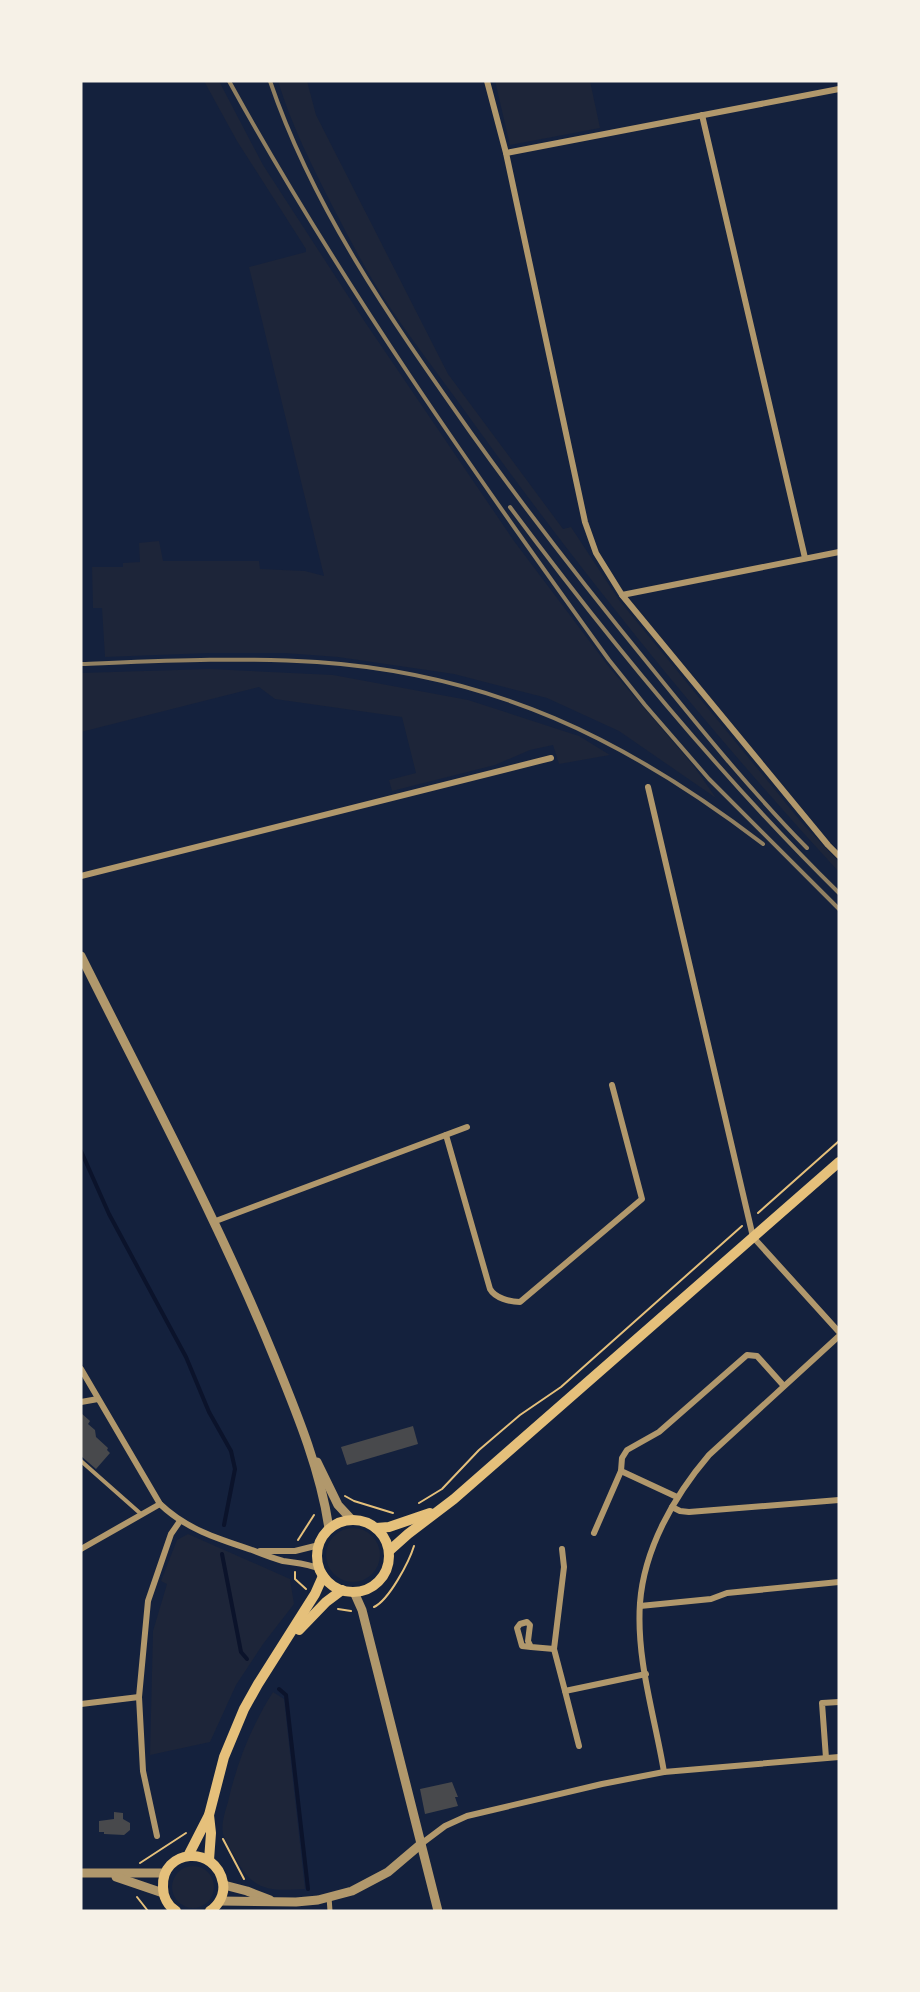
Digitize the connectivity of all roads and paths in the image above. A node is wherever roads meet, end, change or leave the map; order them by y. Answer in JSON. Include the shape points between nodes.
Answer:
{"nodes":[{"id":1,"x":487,"y":81,"type":"edge"},
{"id":2,"x":839,"y":89,"type":"edge"},
{"id":3,"x":702,"y":116,"type":"junction"},
{"id":4,"x":506,"y":153,"type":"junction"},
{"id":5,"x":839,"y":552,"type":"edge"},
{"id":6,"x":805,"y":558,"type":"junction"},
{"id":7,"x":622,"y":595,"type":"junction"},
{"id":8,"x":551,"y":758,"type":"dead end"},
{"id":9,"x":648,"y":787,"type":"dead end"},
{"id":10,"x":839,"y":856,"type":"edge"},
{"id":11,"x":81,"y":876,"type":"edge"},
{"id":12,"x":81,"y":956,"type":"edge"},
{"id":13,"x":612,"y":1085,"type":"dead end"},
{"id":14,"x":467,"y":1127,"type":"dead end"},
{"id":15,"x":446,"y":1135,"type":"junction"},
{"id":16,"x":839,"y":1141,"type":"edge"},
{"id":17,"x":839,"y":1162,"type":"edge"},
{"id":18,"x":756,"y":1214,"type":"dead end"},
{"id":19,"x":213,"y":1222,"type":"junction"},
{"id":20,"x":742,"y":1226,"type":"dead end"},
{"id":21,"x":753,"y":1237,"type":"junction"},
{"id":22,"x":839,"y":1334,"type":"edge"},
{"id":23,"x":81,"y":1369,"type":"edge"},
{"id":24,"x":783,"y":1385,"type":"junction"},
{"id":25,"x":98,"y":1399,"type":"junction"},
{"id":26,"x":81,"y":1402,"type":"edge"},
{"id":27,"x":306,"y":1441,"type":"junction"},
{"id":28,"x":81,"y":1461,"type":"edge"},
{"id":29,"x":621,"y":1471,"type":"junction"},
{"id":30,"x":340,"y":1493,"type":"dead end"},
{"id":31,"x":677,"y":1497,"type":"junction"},
{"id":32,"x":839,"y":1500,"type":"edge"},
{"id":33,"x":160,"y":1503,"type":"junction"},
{"id":34,"x":417,"y":1505,"type":"dead end"},
{"id":35,"x":672,"y":1507,"type":"junction"},
{"id":36,"x":317,"y":1510,"type":"dead end"},
{"id":37,"x":439,"y":1510,"type":"junction"},
{"id":38,"x":142,"y":1514,"type":"junction"},
{"id":39,"x":400,"y":1515,"type":"dead end"},
{"id":40,"x":352,"y":1520,"type":"junction"},
{"id":41,"x":180,"y":1521,"type":"junction"},
{"id":42,"x":376,"y":1528,"type":"junction"},
{"id":43,"x":329,"y":1529,"type":"junction"},
{"id":44,"x":594,"y":1533,"type":"dead end"},
{"id":45,"x":410,"y":1538,"type":"dead end"},
{"id":46,"x":295,"y":1545,"type":"dead end"},
{"id":47,"x":319,"y":1545,"type":"junction"},
{"id":48,"x":562,"y":1548,"type":"dead end"},
{"id":49,"x":81,"y":1549,"type":"edge"},
{"id":50,"x":254,"y":1551,"type":"junction"},
{"id":51,"x":389,"y":1551,"type":"junction"},
{"id":52,"x":295,"y":1567,"type":"dead end"},
{"id":53,"x":321,"y":1572,"type":"junction"},
{"id":54,"x":839,"y":1582,"type":"edge"},
{"id":55,"x":348,"y":1591,"type":"junction"},
{"id":56,"x":311,"y":1592,"type":"dead end"},
{"id":57,"x":384,"y":1599,"type":"dead end"},
{"id":58,"x":640,"y":1606,"type":"junction"},
{"id":59,"x":282,"y":1647,"type":"junction"},
{"id":60,"x":531,"y":1647,"type":"dead end"},
{"id":61,"x":554,"y":1649,"type":"junction"},
{"id":62,"x":646,"y":1674,"type":"junction"},
{"id":63,"x":565,"y":1691,"type":"junction"},
{"id":64,"x":139,"y":1697,"type":"junction"},
{"id":65,"x":839,"y":1702,"type":"edge"},
{"id":66,"x":81,"y":1704,"type":"edge"},
{"id":67,"x":579,"y":1746,"type":"dead end"},
{"id":68,"x":839,"y":1757,"type":"edge"},
{"id":69,"x":826,"y":1758,"type":"junction"},
{"id":70,"x":664,"y":1772,"type":"junction"},
{"id":71,"x":209,"y":1815,"type":"junction"},
{"id":72,"x":192,"y":1830,"type":"dead end"},
{"id":73,"x":221,"y":1834,"type":"dead end"},
{"id":74,"x":157,"y":1836,"type":"dead end"},
{"id":75,"x":421,"y":1844,"type":"junction"},
{"id":76,"x":188,"y":1856,"type":"junction"},
{"id":77,"x":209,"y":1860,"type":"junction"},
{"id":78,"x":139,"y":1864,"type":"dead end"},
{"id":79,"x":165,"y":1873,"type":"junction"},
{"id":80,"x":81,"y":1874,"type":"edge"},
{"id":81,"x":108,"y":1875,"type":"junction"},
{"id":82,"x":246,"y":1882,"type":"dead end"},
{"id":83,"x":224,"y":1885,"type":"junction"},
{"id":84,"x":163,"y":1893,"type":"junction"},
{"id":85,"x":136,"y":1895,"type":"dead end"},
{"id":86,"x":329,"y":1897,"type":"junction"},
{"id":87,"x":220,"y":1901,"type":"junction"},
{"id":88,"x":272,"y":1901,"type":"junction"},
{"id":89,"x":148,"y":1911,"type":"edge"},
{"id":90,"x":176,"y":1911,"type":"edge"},
{"id":91,"x":210,"y":1911,"type":"edge"},
{"id":92,"x":330,"y":1911,"type":"edge"},
{"id":93,"x":438,"y":1911,"type":"edge"}],
"edges":[{"from":1,"to":4,"type":"street"},
{"from":2,"to":3,"type":"street"},
{"from":3,"to":4,"type":"street"},
{"from":3,"to":6,"type":"street"},
{"from":4,"to":7,"type":"street","via":[[585,522],[596,553]]},
{"from":5,"to":6,"type":"street"},
{"from":6,"to":7,"type":"street"},
{"from":7,"to":10,"type":"street"},
{"from":8,"to":11,"type":"street"},
{"from":9,"to":21,"type":"street"},
{"from":12,"to":19,"type":"street"},
{"from":13,"to":15,"type":"street","via":[[642,1199],[520,1302],[495,1296],[490,1289]]},
{"from":14,"to":15,"type":"street"},
{"from":15,"to":19,"type":"street"},
{"from":16,"to":18,"type":"path"},
{"from":17,"to":21,"type":"main road"},
{"from":19,"to":27,"type":"street","via":[[256,1314]]},
{"from":20,"to":34,"type":"path","via":[[561,1386],[479,1450],[442,1489]]},
{"from":21,"to":22,"type":"street"},
{"from":21,"to":37,"type":"main road"},
{"from":22,"to":24,"type":"street"},
{"from":23,"to":25,"type":"street"},
{"from":24,"to":29,"type":"street","via":[[757,1356],[747,1355],[659,1431],[627,1449]]},
{"from":24,"to":31,"type":"street","via":[[708,1455]]},
{"from":25,"to":26,"type":"street"},
{"from":25,"to":33,"type":"street"},
{"from":27,"to":40,"type":"street","via":[[338,1505]]},
{"from":27,"to":43,"type":"street"},
{"from":28,"to":38,"type":"lane"},
{"from":29,"to":31,"type":"street"},
{"from":29,"to":44,"type":"street"},
{"from":30,"to":39,"type":"path"},
{"from":31,"to":35,"type":"street"},
{"from":32,"to":35,"type":"street","via":[[689,1512]]},
{"from":33,"to":38,"type":"street"},
{"from":33,"to":41,"type":"street"},
{"from":35,"to":58,"type":"street","via":[[646,1566]]},
{"from":36,"to":46,"type":"path"},
{"from":37,"to":42,"type":"main road"},
{"from":37,"to":51,"type":"main road"},
{"from":38,"to":49,"type":"street"},
{"from":40,"to":42,"type":"main road"},
{"from":40,"to":43,"type":"main road"},
{"from":41,"to":50,"type":"street"},
{"from":41,"to":64,"type":"street","via":[[171,1534],[148,1601]]},
{"from":42,"to":51,"type":"main road"},
{"from":43,"to":47,"type":"main road"},
{"from":45,"to":57,"type":"path","via":[[414,1546]]},
{"from":47,"to":50,"type":"street","via":[[295,1551]]},
{"from":47,"to":53,"type":"main road"},
{"from":48,"to":61,"type":"street","via":[[564,1567]]},
{"from":50,"to":53,"type":"street","via":[[309,1564]]},
{"from":51,"to":55,"type":"main road","via":[[381,1579],[373,1586]]},
{"from":52,"to":56,"type":"path","via":[[295,1579]]},
{"from":53,"to":55,"type":"main road","via":[[331,1585]]},
{"from":53,"to":59,"type":"main road","via":[[315,1594]]},
{"from":54,"to":58,"type":"street"},
{"from":55,"to":59,"type":"main road","via":[[326,1602]]},
{"from":55,"to":75,"type":"street","via":[[362,1610]]},
{"from":58,"to":62,"type":"street"},
{"from":59,"to":71,"type":"main road","via":[[233,1733]]},
{"from":60,"to":61,"type":"street"},
{"from":61,"to":63,"type":"street"},
{"from":62,"to":63,"type":"street"},
{"from":62,"to":70,"type":"street"},
{"from":63,"to":67,"type":"street"},
{"from":64,"to":66,"type":"street"},
{"from":64,"to":74,"type":"street","via":[[143,1771]]},
{"from":65,"to":69,"type":"street","via":[[822,1703]]},
{"from":68,"to":69,"type":"street"},
{"from":69,"to":70,"type":"street"},
{"from":70,"to":75,"type":"street","via":[[470,1815]]},
{"from":71,"to":76,"type":"main road"},
{"from":71,"to":77,"type":"main road"},
{"from":72,"to":78,"type":"path"},
{"from":73,"to":82,"type":"path"},
{"from":75,"to":86,"type":"street","via":[[371,1882]]},
{"from":75,"to":93,"type":"street"},
{"from":76,"to":77,"type":"main road"},
{"from":76,"to":79,"type":"main road"},
{"from":77,"to":83,"type":"main road","via":[[219,1870]]},
{"from":79,"to":81,"type":"street"},
{"from":79,"to":84,"type":"main road"},
{"from":80,"to":81,"type":"street"},
{"from":81,"to":84,"type":"street"},
{"from":83,"to":87,"type":"main road"},
{"from":83,"to":88,"type":"street"},
{"from":84,"to":90,"type":"main road"},
{"from":85,"to":89,"type":"path"},
{"from":86,"to":88,"type":"street"},
{"from":86,"to":92,"type":"street"},
{"from":87,"to":88,"type":"street"},
{"from":87,"to":91,"type":"main road"}]}
